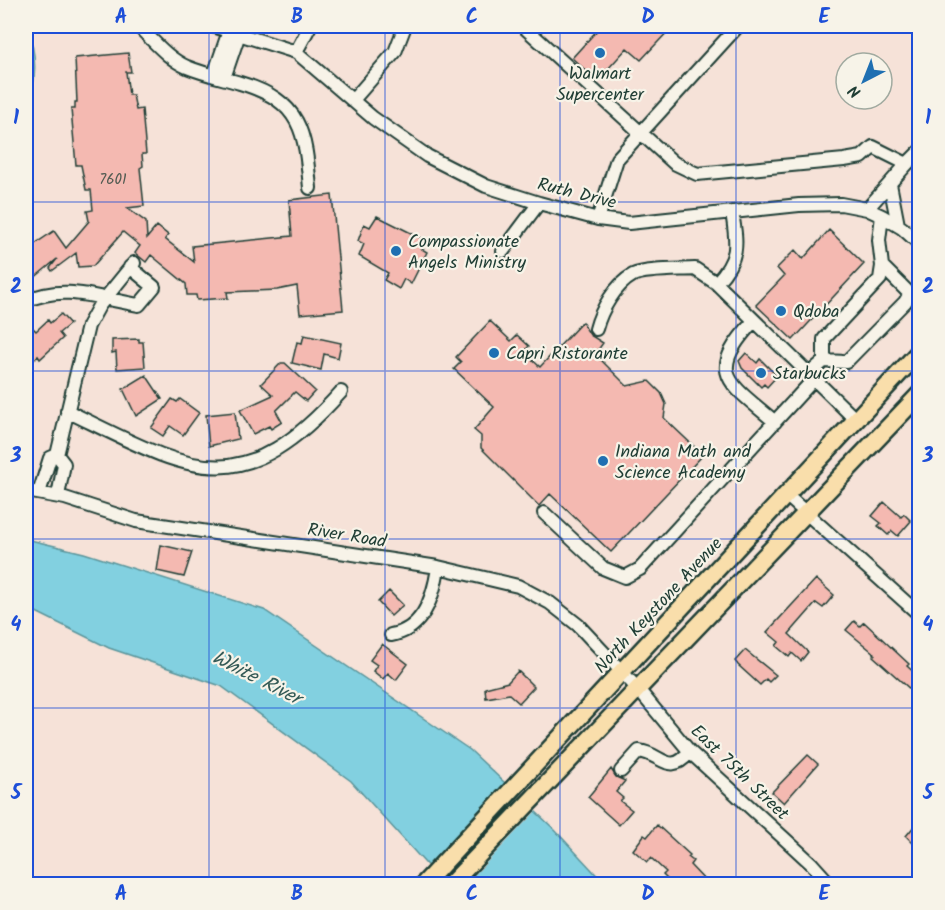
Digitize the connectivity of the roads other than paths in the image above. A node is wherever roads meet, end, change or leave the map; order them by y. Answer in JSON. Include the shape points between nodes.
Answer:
{"nodes":[{"id":1,"x":138,"y":26,"type":"edge"},
{"id":2,"x":213,"y":26,"type":"edge"},
{"id":3,"x":310,"y":26,"type":"edge"},
{"id":4,"x":405,"y":26,"type":"edge"},
{"id":5,"x":523,"y":26,"type":"edge"},
{"id":6,"x":738,"y":26,"type":"edge"},
{"id":7,"x":234,"y":32,"type":"junction"},
{"id":8,"x":296,"y":52,"type":"junction"},
{"id":9,"x":219,"y":77,"type":"junction"},
{"id":10,"x":353,"y":100,"type":"junction"},
{"id":11,"x":640,"y":131,"type":"junction"},
{"id":12,"x":920,"y":151,"type":"edge"},
{"id":13,"x":907,"y":164,"type":"junction"},
{"id":14,"x":890,"y":184,"type":"junction"},
{"id":15,"x":309,"y":188,"type":"dead end"},
{"id":16,"x":538,"y":203,"type":"junction"},
{"id":17,"x":867,"y":209,"type":"junction"},
{"id":18,"x":732,"y":212,"type":"junction"},
{"id":19,"x":882,"y":216,"type":"junction"},
{"id":20,"x":598,"y":219,"type":"junction"},
{"id":21,"x":898,"y":225,"type":"junction"},
{"id":22,"x":920,"y":244,"type":"edge"},
{"id":23,"x":502,"y":251,"type":"dead end"},
{"id":24,"x":882,"y":266,"type":"junction"},
{"id":25,"x":716,"y":283,"type":"junction"},
{"id":26,"x":104,"y":300,"type":"junction"},
{"id":27,"x":26,"y":301,"type":"edge"},
{"id":28,"x":754,"y":321,"type":"junction"},
{"id":29,"x":596,"y":329,"type":"dead end"},
{"id":30,"x":920,"y":351,"type":"edge"},
{"id":31,"x":824,"y":361,"type":"junction"},
{"id":32,"x":812,"y":377,"type":"junction"},
{"id":33,"x":341,"y":392,"type":"dead end"},
{"id":34,"x":919,"y":396,"type":"edge"},
{"id":35,"x":67,"y":411,"type":"junction"},
{"id":36,"x":855,"y":419,"type":"junction"},
{"id":37,"x":775,"y":423,"type":"junction"},
{"id":38,"x":57,"y":455,"type":"junction"},
{"id":39,"x":26,"y":491,"type":"edge"},
{"id":40,"x":39,"y":493,"type":"junction"},
{"id":41,"x":784,"y":494,"type":"junction"},
{"id":42,"x":58,"y":496,"type":"junction"},
{"id":43,"x":544,"y":513,"type":"dead end"},
{"id":44,"x":806,"y":514,"type":"junction"},
{"id":45,"x":438,"y":567,"type":"junction"},
{"id":46,"x":920,"y":615,"type":"edge"},
{"id":47,"x":391,"y":635,"type":"dead end"},
{"id":48,"x":630,"y":680,"type":"junction"},
{"id":49,"x":690,"y":752,"type":"junction"},
{"id":50,"x":621,"y":771,"type":"dead end"},
{"id":51,"x":424,"y":885,"type":"edge"},
{"id":52,"x":451,"y":885,"type":"edge"},
{"id":53,"x":830,"y":885,"type":"edge"}],
"edges":[{"from":1,"to":9,"type":"street","via":[[172,58]]},
{"from":2,"to":7,"type":"street"},
{"from":3,"to":8,"type":"street"},
{"from":4,"to":10,"type":"street","via":[[395,52]]},
{"from":5,"to":11,"type":"street"},
{"from":6,"to":11,"type":"street"},
{"from":7,"to":8,"type":"street"},
{"from":7,"to":9,"type":"street"},
{"from":8,"to":10,"type":"street","name":"Ruth Drive"},
{"from":9,"to":15,"type":"street","via":[[263,92],[296,118],[306,145]]},
{"from":10,"to":16,"type":"street","name":"Ruth Drive","via":[[432,160],[486,186]]},
{"from":11,"to":13,"type":"street","via":[[674,163],[697,174],[844,160],[862,157],[873,147]]},
{"from":11,"to":20,"type":"street","via":[[618,159]]},
{"from":12,"to":13,"type":"street"},
{"from":13,"to":14,"type":"street"},
{"from":14,"to":17,"type":"street"},
{"from":14,"to":21,"type":"street"},
{"from":16,"to":20,"type":"street","name":"Ruth Drive"},
{"from":16,"to":23,"type":"street"},
{"from":17,"to":18,"type":"street","name":"Ruth Drive","via":[[830,204]]},
{"from":17,"to":19,"type":"street","name":"Ruth Drive"},
{"from":18,"to":20,"type":"street","name":"Ruth Drive","via":[[633,222]]},
{"from":18,"to":25,"type":"street","via":[[738,248],[726,273]]},
{"from":19,"to":21,"type":"street","name":"Ruth Drive"},
{"from":19,"to":24,"type":"street"},
{"from":21,"to":22,"type":"street","name":"Ruth Drive"},
{"from":24,"to":31,"type":"street","via":[[880,279],[824,339]]},
{"from":24,"to":31,"type":"street","via":[[910,294],[846,362]]},
{"from":25,"to":28,"type":"street"},
{"from":25,"to":29,"type":"street","via":[[695,269],[635,274],[600,312]]},
{"from":26,"to":26,"type":"street","via":[[132,265],[154,287],[139,305]]},
{"from":26,"to":27,"type":"street","via":[[67,292]]},
{"from":26,"to":35,"type":"street","via":[[86,332]]},
{"from":28,"to":32,"type":"street"},
{"from":28,"to":37,"type":"street","via":[[731,346],[726,367],[732,385]]},
{"from":30,"to":36,"type":"main road","name":"North Keystone Avenue"},
{"from":31,"to":32,"type":"street"},
{"from":32,"to":36,"type":"street"},
{"from":32,"to":37,"type":"street"},
{"from":33,"to":35,"type":"street","via":[[312,424],[283,447],[260,458],[226,466],[171,460]]},
{"from":34,"to":44,"type":"main road","name":"North Keystone Avenue"},
{"from":35,"to":38,"type":"street"},
{"from":36,"to":41,"type":"main road","name":"North Keystone Avenue"},
{"from":37,"to":43,"type":"street","via":[[640,569],[625,577],[603,568]]},
{"from":38,"to":40,"type":"street","via":[[50,458]]},
{"from":38,"to":42,"type":"street","via":[[64,464]]},
{"from":39,"to":40,"type":"street","name":"River Road"},
{"from":40,"to":42,"type":"street","name":"River Road"},
{"from":41,"to":44,"type":"street"},
{"from":41,"to":48,"type":"main road","name":"North Keystone Avenue","via":[[779,505]]},
{"from":42,"to":45,"type":"street","name":"River Road","via":[[136,521]]},
{"from":44,"to":46,"type":"street"},
{"from":44,"to":48,"type":"main road","name":"North Keystone Avenue","via":[[659,670]]},
{"from":45,"to":47,"type":"street","via":[[430,599],[412,627]]},
{"from":45,"to":48,"type":"street","name":"River Road","via":[[503,580],[540,597],[578,625]]},
{"from":48,"to":49,"type":"street","name":"East 75th Street"},
{"from":48,"to":51,"type":"main road","name":"North Keystone Avenue","via":[[531,770]]},
{"from":48,"to":52,"type":"main road","name":"North Keystone Avenue","via":[[546,785]]},
{"from":49,"to":50,"type":"street","via":[[679,763],[672,764],[639,751]]},
{"from":49,"to":53,"type":"street","name":"East 75th Street"}]}
